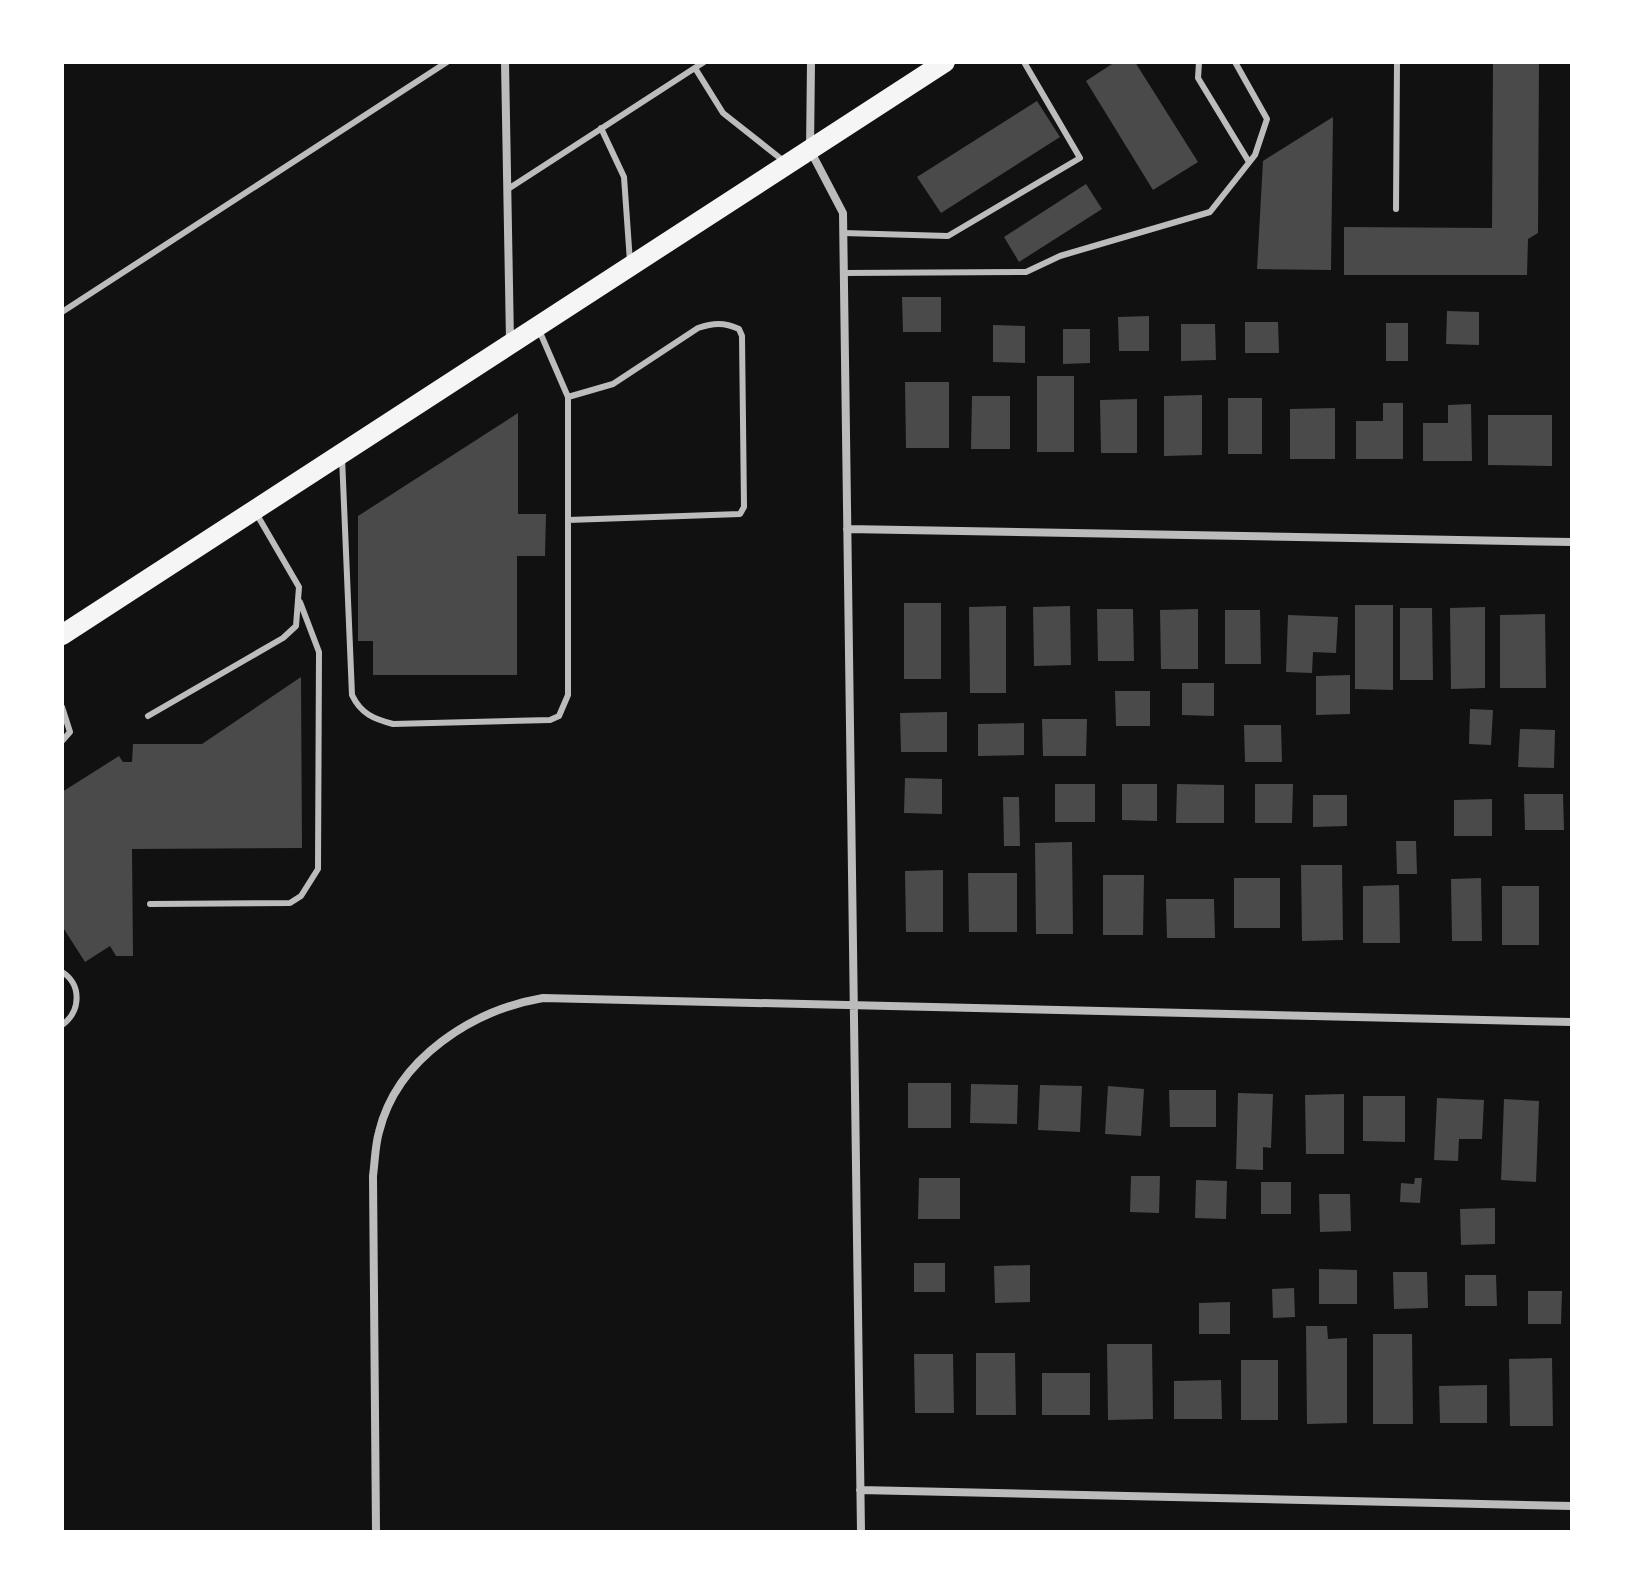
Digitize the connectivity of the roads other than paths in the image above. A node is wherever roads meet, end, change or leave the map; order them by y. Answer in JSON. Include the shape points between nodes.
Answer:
{"nodes":[{"id":1,"x":447,"y":62,"type":"edge"},
{"id":2,"x":505,"y":62,"type":"edge"},
{"id":3,"x":704,"y":62,"type":"edge"},
{"id":4,"x":811,"y":62,"type":"edge"},
{"id":5,"x":1024,"y":62,"type":"edge"},
{"id":6,"x":1199,"y":62,"type":"edge"},
{"id":7,"x":1235,"y":62,"type":"edge"},
{"id":8,"x":1397,"y":62,"type":"edge"},
{"id":9,"x":934,"y":65,"type":"edge"},
{"id":10,"x":695,"y":68,"type":"junction"},
{"id":11,"x":601,"y":128,"type":"junction"},
{"id":12,"x":810,"y":150,"type":"junction"},
{"id":13,"x":1249,"y":162,"type":"junction"},
{"id":14,"x":788,"y":164,"type":"junction"},
{"id":15,"x":508,"y":189,"type":"junction"},
{"id":16,"x":1396,"y":209,"type":"dead end"},
{"id":17,"x":843,"y":233,"type":"junction"},
{"id":18,"x":631,"y":266,"type":"junction"},
{"id":19,"x":844,"y":273,"type":"junction"},
{"id":20,"x":62,"y":312,"type":"edge"},
{"id":21,"x":537,"y":327,"type":"junction"},
{"id":22,"x":510,"y":344,"type":"junction"},
{"id":23,"x":568,"y":397,"type":"junction"},
{"id":24,"x":342,"y":453,"type":"junction"},
{"id":25,"x":255,"y":510,"type":"junction"},
{"id":26,"x":568,"y":520,"type":"junction"},
{"id":27,"x":847,"y":529,"type":"junction"},
{"id":28,"x":1572,"y":542,"type":"edge"},
{"id":29,"x":300,"y":602,"type":"junction"},
{"id":30,"x":62,"y":635,"type":"edge"},
{"id":31,"x":62,"y":707,"type":"edge"},
{"id":32,"x":148,"y":716,"type":"dead end"},
{"id":33,"x":62,"y":741,"type":"edge"},
{"id":34,"x":150,"y":904,"type":"dead end"},
{"id":35,"x":62,"y":972,"type":"edge"},
{"id":36,"x":853,"y":1007,"type":"junction"},
{"id":37,"x":1572,"y":1022,"type":"edge"},
{"id":38,"x":62,"y":1025,"type":"edge"},
{"id":39,"x":860,"y":1490,"type":"junction"},
{"id":40,"x":1572,"y":1506,"type":"edge"},
{"id":41,"x":376,"y":1532,"type":"edge"},
{"id":42,"x":861,"y":1532,"type":"edge"}],
"edges":[{"from":1,"to":20,"type":"lane"},
{"from":2,"to":15,"type":"street"},
{"from":3,"to":10,"type":"lane"},
{"from":4,"to":12,"type":"street"},
{"from":5,"to":17,"type":"lane","via":[[1080,158],[948,236]]},
{"from":6,"to":13,"type":"lane","via":[[1198,78]]},
{"from":7,"to":13,"type":"lane","via":[[1267,119]]},
{"from":8,"to":16,"type":"lane"},
{"from":9,"to":12,"type":"main road"},
{"from":10,"to":11,"type":"lane"},
{"from":10,"to":14,"type":"lane","via":[[723,113]]},
{"from":11,"to":15,"type":"lane"},
{"from":11,"to":18,"type":"lane","via":[[624,177]]},
{"from":12,"to":14,"type":"main road"},
{"from":12,"to":17,"type":"street","via":[[843,213]]},
{"from":13,"to":19,"type":"lane","via":[[1210,212],[1060,256],[1026,272]]},
{"from":14,"to":18,"type":"main road"},
{"from":15,"to":22,"type":"street"},
{"from":17,"to":19,"type":"street"},
{"from":18,"to":21,"type":"main road"},
{"from":19,"to":27,"type":"street"},
{"from":21,"to":22,"type":"main road"},
{"from":21,"to":23,"type":"lane"},
{"from":22,"to":24,"type":"main road"},
{"from":23,"to":26,"type":"lane"},
{"from":23,"to":26,"type":"lane","via":[[613,384],[698,328],[729,324],[742,336],[740,514]]},
{"from":24,"to":25,"type":"main road"},
{"from":24,"to":26,"type":"lane","via":[[352,695],[358,709],[375,719],[393,724],[559,716],[568,695]]},
{"from":25,"to":29,"type":"lane","via":[[299,587]]},
{"from":25,"to":30,"type":"main road"},
{"from":27,"to":28,"type":"street"},
{"from":27,"to":36,"type":"street"},
{"from":29,"to":32,"type":"lane","via":[[296,626],[283,638]]},
{"from":29,"to":34,"type":"lane","via":[[319,652],[318,869],[301,896],[290,903]]},
{"from":31,"to":33,"type":"lane","via":[[70,732]]},
{"from":35,"to":38,"type":"lane","via":[[73,982],[77,1003],[74,1015]]},
{"from":36,"to":37,"type":"street"},
{"from":36,"to":39,"type":"street"},
{"from":36,"to":41,"type":"street","via":[[543,998],[484,1015],[428,1054],[389,1105],[373,1176]]},
{"from":39,"to":40,"type":"street"},
{"from":39,"to":42,"type":"street"}]}
